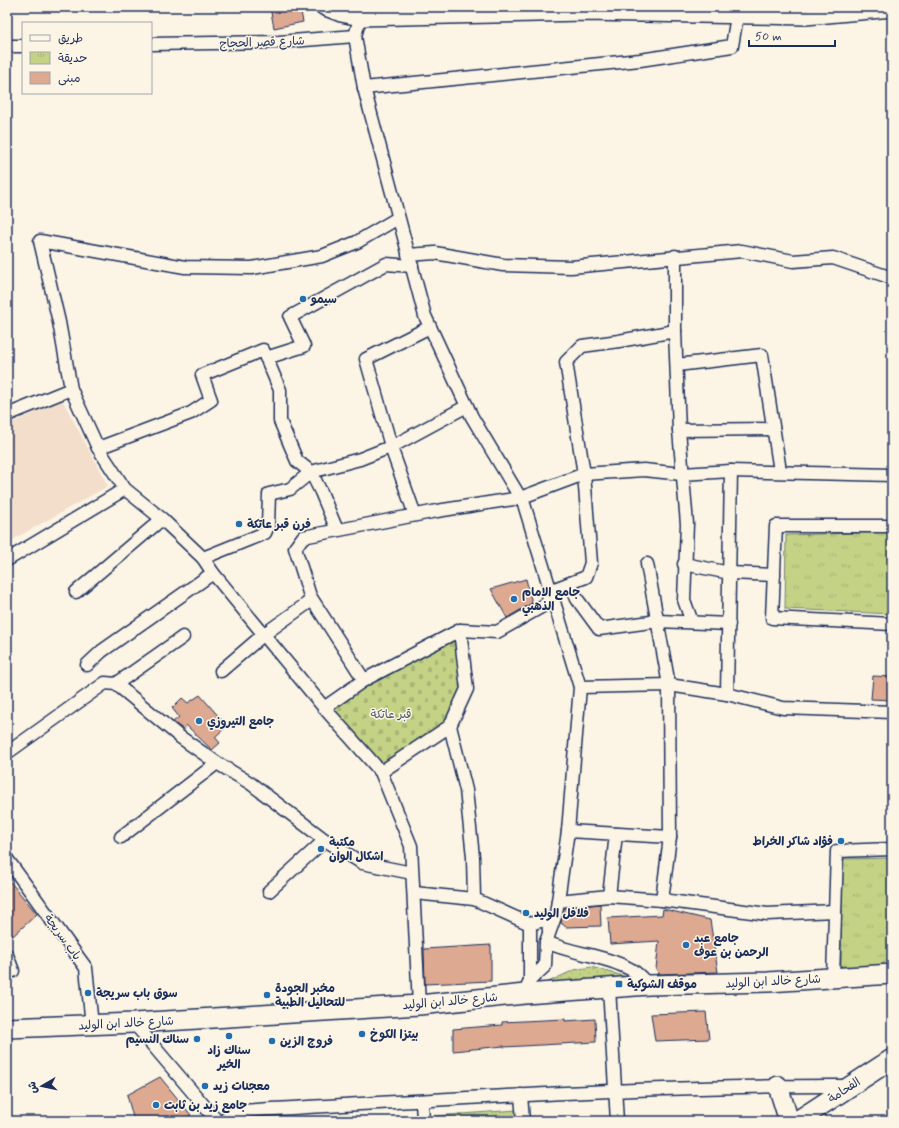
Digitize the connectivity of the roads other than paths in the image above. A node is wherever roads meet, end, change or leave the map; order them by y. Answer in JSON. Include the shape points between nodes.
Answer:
{"nodes":[{"id":1,"x":323,"y":7,"type":"edge"},
{"id":2,"x":892,"y":9,"type":"edge"},
{"id":3,"x":585,"y":10,"type":"edge"},
{"id":4,"x":794,"y":12,"type":"edge"},
{"id":5,"x":737,"y":16,"type":"junction"},
{"id":6,"x":360,"y":18,"type":"junction"},
{"id":7,"x":355,"y":36,"type":"junction"},
{"id":8,"x":152,"y":44,"type":"edge"},
{"id":9,"x":7,"y":46,"type":"edge"},
{"id":10,"x":22,"y":46,"type":"edge"},
{"id":11,"x":364,"y":88,"type":"junction"},
{"id":12,"x":398,"y":218,"type":"junction"},
{"id":13,"x":675,"y":256,"type":"junction"},
{"id":14,"x":410,"y":261,"type":"junction"},
{"id":15,"x":892,"y":278,"type":"edge"},
{"id":16,"x":430,"y":327,"type":"junction"},
{"id":17,"x":675,"y":331,"type":"junction"},
{"id":18,"x":266,"y":358,"type":"junction"},
{"id":19,"x":677,"y":364,"type":"junction"},
{"id":20,"x":71,"y":389,"type":"junction"},
{"id":21,"x":467,"y":406,"type":"junction"},
{"id":22,"x":7,"y":415,"type":"edge"},
{"id":23,"x":773,"y":429,"type":"junction"},
{"id":24,"x":679,"y":430,"type":"junction"},
{"id":25,"x":393,"y":446,"type":"junction"},
{"id":26,"x":98,"y":448,"type":"junction"},
{"id":27,"x":731,"y":471,"type":"junction"},
{"id":28,"x":780,"y":471,"type":"junction"},
{"id":29,"x":311,"y":472,"type":"junction"},
{"id":30,"x":584,"y":474,"type":"junction"},
{"id":31,"x":682,"y":474,"type":"junction"},
{"id":32,"x":892,"y":474,"type":"edge"},
{"id":33,"x":125,"y":489,"type":"junction"},
{"id":34,"x":520,"y":498,"type":"junction"},
{"id":35,"x":415,"y":515,"type":"junction"},
{"id":36,"x":162,"y":518,"type":"junction"},
{"id":37,"x":892,"y":526,"type":"edge"},
{"id":38,"x":337,"y":530,"type":"junction"},
{"id":39,"x":203,"y":558,"type":"junction"},
{"id":40,"x":7,"y":560,"type":"edge"},
{"id":41,"x":647,"y":564,"type":"dead end"},
{"id":42,"x":684,"y":564,"type":"junction"},
{"id":43,"x":730,"y":572,"type":"junction"},
{"id":44,"x":212,"y":573,"type":"junction"},
{"id":45,"x":774,"y":575,"type":"junction"},
{"id":46,"x":570,"y":583,"type":"junction"},
{"id":47,"x":549,"y":590,"type":"junction"},
{"id":48,"x":76,"y":592,"type":"dead end"},
{"id":49,"x":312,"y":600,"type":"junction"},
{"id":50,"x":658,"y":621,"type":"junction"},
{"id":51,"x":692,"y":622,"type":"junction"},
{"id":52,"x":729,"y":624,"type":"junction"},
{"id":53,"x":892,"y":624,"type":"edge"},
{"id":54,"x":460,"y":630,"type":"junction"},
{"id":55,"x":263,"y":635,"type":"junction"},
{"id":56,"x":183,"y":637,"type":"dead end"},
{"id":57,"x":87,"y":665,"type":"dead end"},
{"id":58,"x":221,"y":671,"type":"dead end"},
{"id":59,"x":364,"y":680,"type":"junction"},
{"id":60,"x":116,"y":684,"type":"junction"},
{"id":61,"x":669,"y":685,"type":"junction"},
{"id":62,"x":580,"y":687,"type":"junction"},
{"id":63,"x":727,"y":694,"type":"junction"},
{"id":64,"x":324,"y":708,"type":"junction"},
{"id":65,"x":892,"y":712,"type":"edge"},
{"id":66,"x":450,"y":726,"type":"junction"},
{"id":67,"x":7,"y":753,"type":"edge"},
{"id":68,"x":217,"y":763,"type":"junction"},
{"id":69,"x":381,"y":772,"type":"junction"},
{"id":70,"x":568,"y":831,"type":"junction"},
{"id":71,"x":616,"y":834,"type":"junction"},
{"id":72,"x":121,"y":837,"type":"dead end"},
{"id":73,"x":670,"y":838,"type":"junction"},
{"id":74,"x":325,"y":840,"type":"junction"},
{"id":75,"x":892,"y":849,"type":"edge"},
{"id":76,"x":7,"y":859,"type":"edge"},
{"id":77,"x":412,"y":873,"type":"junction"},
{"id":78,"x":269,"y":891,"type":"dead end"},
{"id":79,"x":414,"y":893,"type":"junction"},
{"id":80,"x":609,"y":896,"type":"junction"},
{"id":81,"x":474,"y":899,"type":"junction"},
{"id":82,"x":662,"y":900,"type":"junction"},
{"id":83,"x":558,"y":901,"type":"junction"},
{"id":84,"x":835,"y":911,"type":"junction"},
{"id":85,"x":530,"y":924,"type":"junction"},
{"id":86,"x":548,"y":936,"type":"junction"},
{"id":87,"x":7,"y":955,"type":"edge"},
{"id":88,"x":7,"y":972,"type":"edge"},
{"id":89,"x":892,"y":974,"type":"edge"},
{"id":90,"x":833,"y":978,"type":"junction"},
{"id":91,"x":649,"y":985,"type":"junction"},
{"id":92,"x":528,"y":987,"type":"junction"},
{"id":93,"x":609,"y":988,"type":"junction"},
{"id":94,"x":419,"y":1005,"type":"junction"},
{"id":95,"x":134,"y":1023,"type":"junction"},
{"id":96,"x":92,"y":1024,"type":"junction"},
{"id":97,"x":7,"y":1028,"type":"edge"},
{"id":98,"x":892,"y":1059,"type":"edge"},
{"id":99,"x":778,"y":1086,"type":"junction"},
{"id":100,"x":849,"y":1086,"type":"junction"},
{"id":101,"x":615,"y":1091,"type":"junction"},
{"id":102,"x":521,"y":1095,"type":"junction"},
{"id":103,"x":422,"y":1101,"type":"junction"},
{"id":104,"x":217,"y":1121,"type":"edge"},
{"id":105,"x":224,"y":1121,"type":"edge"},
{"id":106,"x":423,"y":1121,"type":"edge"},
{"id":107,"x":522,"y":1121,"type":"edge"},
{"id":108,"x":617,"y":1121,"type":"edge"},
{"id":109,"x":789,"y":1121,"type":"edge"},
{"id":110,"x":797,"y":1121,"type":"edge"}],
"edges":[{"from":1,"to":6,"type":"street"},
{"from":2,"to":4,"type":"street"},
{"from":3,"to":5,"type":"street"},
{"from":3,"to":6,"type":"street"},
{"from":4,"to":5,"type":"street"},
{"from":5,"to":11,"type":"street","via":[[732,46],[640,60]]},
{"from":6,"to":7,"type":"street"},
{"from":7,"to":8,"type":"street","name":"شارع قصر الحجاج","via":[[279,42]]},
{"from":7,"to":11,"type":"street"},
{"from":9,"to":10,"type":"street"},
{"from":11,"to":12,"type":"street"},
{"from":12,"to":14,"type":"street"},
{"from":12,"to":20,"type":"street","via":[[358,242],[322,256],[252,268],[185,267],[40,241]]},
{"from":13,"to":14,"type":"street","via":[[571,268],[503,265],[435,253]]},
{"from":13,"to":15,"type":"street","via":[[742,251],[793,261],[833,258]]},
{"from":13,"to":17,"type":"street"},
{"from":14,"to":16,"type":"street"},
{"from":14,"to":18,"type":"street","via":[[386,264],[290,317],[304,346]]},
{"from":16,"to":21,"type":"street"},
{"from":16,"to":25,"type":"street","via":[[366,359]]},
{"from":17,"to":19,"type":"street"},
{"from":17,"to":30,"type":"street","via":[[582,346],[566,362]]},
{"from":18,"to":26,"type":"street","via":[[263,350],[202,375],[211,400],[191,413]]},
{"from":18,"to":29,"type":"street","via":[[280,390],[280,421],[297,461]]},
{"from":19,"to":23,"type":"street","via":[[762,355]]},
{"from":19,"to":24,"type":"street"},
{"from":20,"to":22,"type":"street"},
{"from":20,"to":26,"type":"street"},
{"from":21,"to":25,"type":"street"},
{"from":21,"to":34,"type":"street"},
{"from":23,"to":24,"type":"street"},
{"from":23,"to":28,"type":"street"},
{"from":24,"to":31,"type":"street"},
{"from":25,"to":29,"type":"street","via":[[360,459]]},
{"from":25,"to":35,"type":"street"},
{"from":26,"to":33,"type":"street"},
{"from":27,"to":28,"type":"street"},
{"from":27,"to":31,"type":"street"},
{"from":27,"to":43,"type":"street"},
{"from":28,"to":32,"type":"street"},
{"from":29,"to":38,"type":"street"},
{"from":29,"to":39,"type":"street","via":[[290,489],[269,494],[268,526],[265,533]]},
{"from":30,"to":31,"type":"street","via":[[644,470]]},
{"from":30,"to":34,"type":"street"},
{"from":30,"to":46,"type":"street","via":[[591,563],[586,577]]},
{"from":31,"to":42,"type":"street","via":[[687,524]]},
{"from":33,"to":36,"type":"street"},
{"from":33,"to":40,"type":"street"},
{"from":34,"to":35,"type":"street"},
{"from":34,"to":47,"type":"street","via":[[524,504]]},
{"from":35,"to":38,"type":"street"},
{"from":36,"to":39,"type":"street"},
{"from":36,"to":48,"type":"street"},
{"from":37,"to":45,"type":"street","via":[[776,526]]},
{"from":38,"to":49,"type":"street","via":[[303,537],[295,548]]},
{"from":39,"to":44,"type":"street"},
{"from":41,"to":50,"type":"street"},
{"from":42,"to":43,"type":"street"},
{"from":42,"to":51,"type":"street","via":[[684,600]]},
{"from":43,"to":45,"type":"street"},
{"from":43,"to":52,"type":"street"},
{"from":44,"to":55,"type":"street"},
{"from":44,"to":57,"type":"street","via":[[102,651]]},
{"from":45,"to":53,"type":"street","via":[[772,618]]},
{"from":46,"to":47,"type":"street"},
{"from":46,"to":50,"type":"street","via":[[577,599],[599,628]]},
{"from":47,"to":54,"type":"street","via":[[548,603],[497,632]]},
{"from":47,"to":62,"type":"street"},
{"from":49,"to":55,"type":"street"},
{"from":49,"to":59,"type":"street"},
{"from":50,"to":51,"type":"street"},
{"from":50,"to":61,"type":"street"},
{"from":51,"to":52,"type":"street"},
{"from":52,"to":63,"type":"street"},
{"from":54,"to":59,"type":"street"},
{"from":54,"to":66,"type":"street","via":[[467,689]]},
{"from":55,"to":58,"type":"street"},
{"from":55,"to":64,"type":"street"},
{"from":56,"to":60,"type":"street"},
{"from":59,"to":64,"type":"street"},
{"from":60,"to":67,"type":"street","via":[[105,683]]},
{"from":60,"to":68,"type":"street","via":[[180,737]]},
{"from":61,"to":62,"type":"street"},
{"from":61,"to":63,"type":"street"},
{"from":61,"to":73,"type":"street"},
{"from":62,"to":70,"type":"street"},
{"from":63,"to":65,"type":"street","via":[[783,708]]},
{"from":64,"to":69,"type":"street"},
{"from":66,"to":69,"type":"street"},
{"from":66,"to":81,"type":"street","via":[[466,790],[473,857]]},
{"from":68,"to":72,"type":"street"},
{"from":68,"to":74,"type":"street","via":[[250,783]]},
{"from":69,"to":77,"type":"street","via":[[411,846]]},
{"from":70,"to":71,"type":"street"},
{"from":70,"to":83,"type":"street"},
{"from":71,"to":73,"type":"street"},
{"from":71,"to":80,"type":"street"},
{"from":73,"to":82,"type":"street"},
{"from":74,"to":77,"type":"street","via":[[362,862]]},
{"from":74,"to":78,"type":"street"},
{"from":75,"to":84,"type":"street","via":[[837,851]]},
{"from":76,"to":96,"type":"street","name":"باب سريجة","via":[[86,968]]},
{"from":77,"to":79,"type":"street"},
{"from":79,"to":81,"type":"street"},
{"from":79,"to":94,"type":"street"},
{"from":80,"to":82,"type":"street"},
{"from":80,"to":83,"type":"street"},
{"from":81,"to":85,"type":"street"},
{"from":82,"to":84,"type":"street","via":[[767,914]]},
{"from":83,"to":86,"type":"street"},
{"from":84,"to":90,"type":"street"},
{"from":85,"to":86,"type":"street","via":[[548,919]]},
{"from":85,"to":92,"type":"street"},
{"from":86,"to":91,"type":"street","via":[[567,950],[631,969]]},
{"from":86,"to":92,"type":"street","via":[[545,966]]},
{"from":87,"to":88,"type":"street","via":[[13,971]]},
{"from":89,"to":90,"type":"main road","name":"شارع خالد ابن الوليد"},
{"from":90,"to":91,"type":"main road","name":"شارع خالد ابن الوليد"},
{"from":91,"to":93,"type":"main road","name":"شارع خالد ابن الوليد"},
{"from":92,"to":93,"type":"main road","name":"شارع خالد ابن الوليد"},
{"from":92,"to":94,"type":"main road","name":"شارع خالد ابن الوليد"},
{"from":93,"to":101,"type":"street"},
{"from":94,"to":95,"type":"main road","name":"شارع خالد ابن الوليد"},
{"from":95,"to":96,"type":"main road","name":"شارع خالد ابن الوليد"},
{"from":95,"to":104,"type":"street"},
{"from":96,"to":97,"type":"main road","name":"شارع خالد ابن الوليد"},
{"from":98,"to":100,"type":"main road","name":"الفحامة"},
{"from":99,"to":100,"type":"street"},
{"from":99,"to":101,"type":"street"},
{"from":99,"to":109,"type":"main road"},
{"from":100,"to":110,"type":"main road","name":"الفحامة"},
{"from":101,"to":102,"type":"street"},
{"from":101,"to":108,"type":"street"},
{"from":102,"to":103,"type":"street"},
{"from":102,"to":107,"type":"street"},
{"from":103,"to":105,"type":"street","via":[[239,1111],[229,1115]]},
{"from":103,"to":106,"type":"street"}]}
